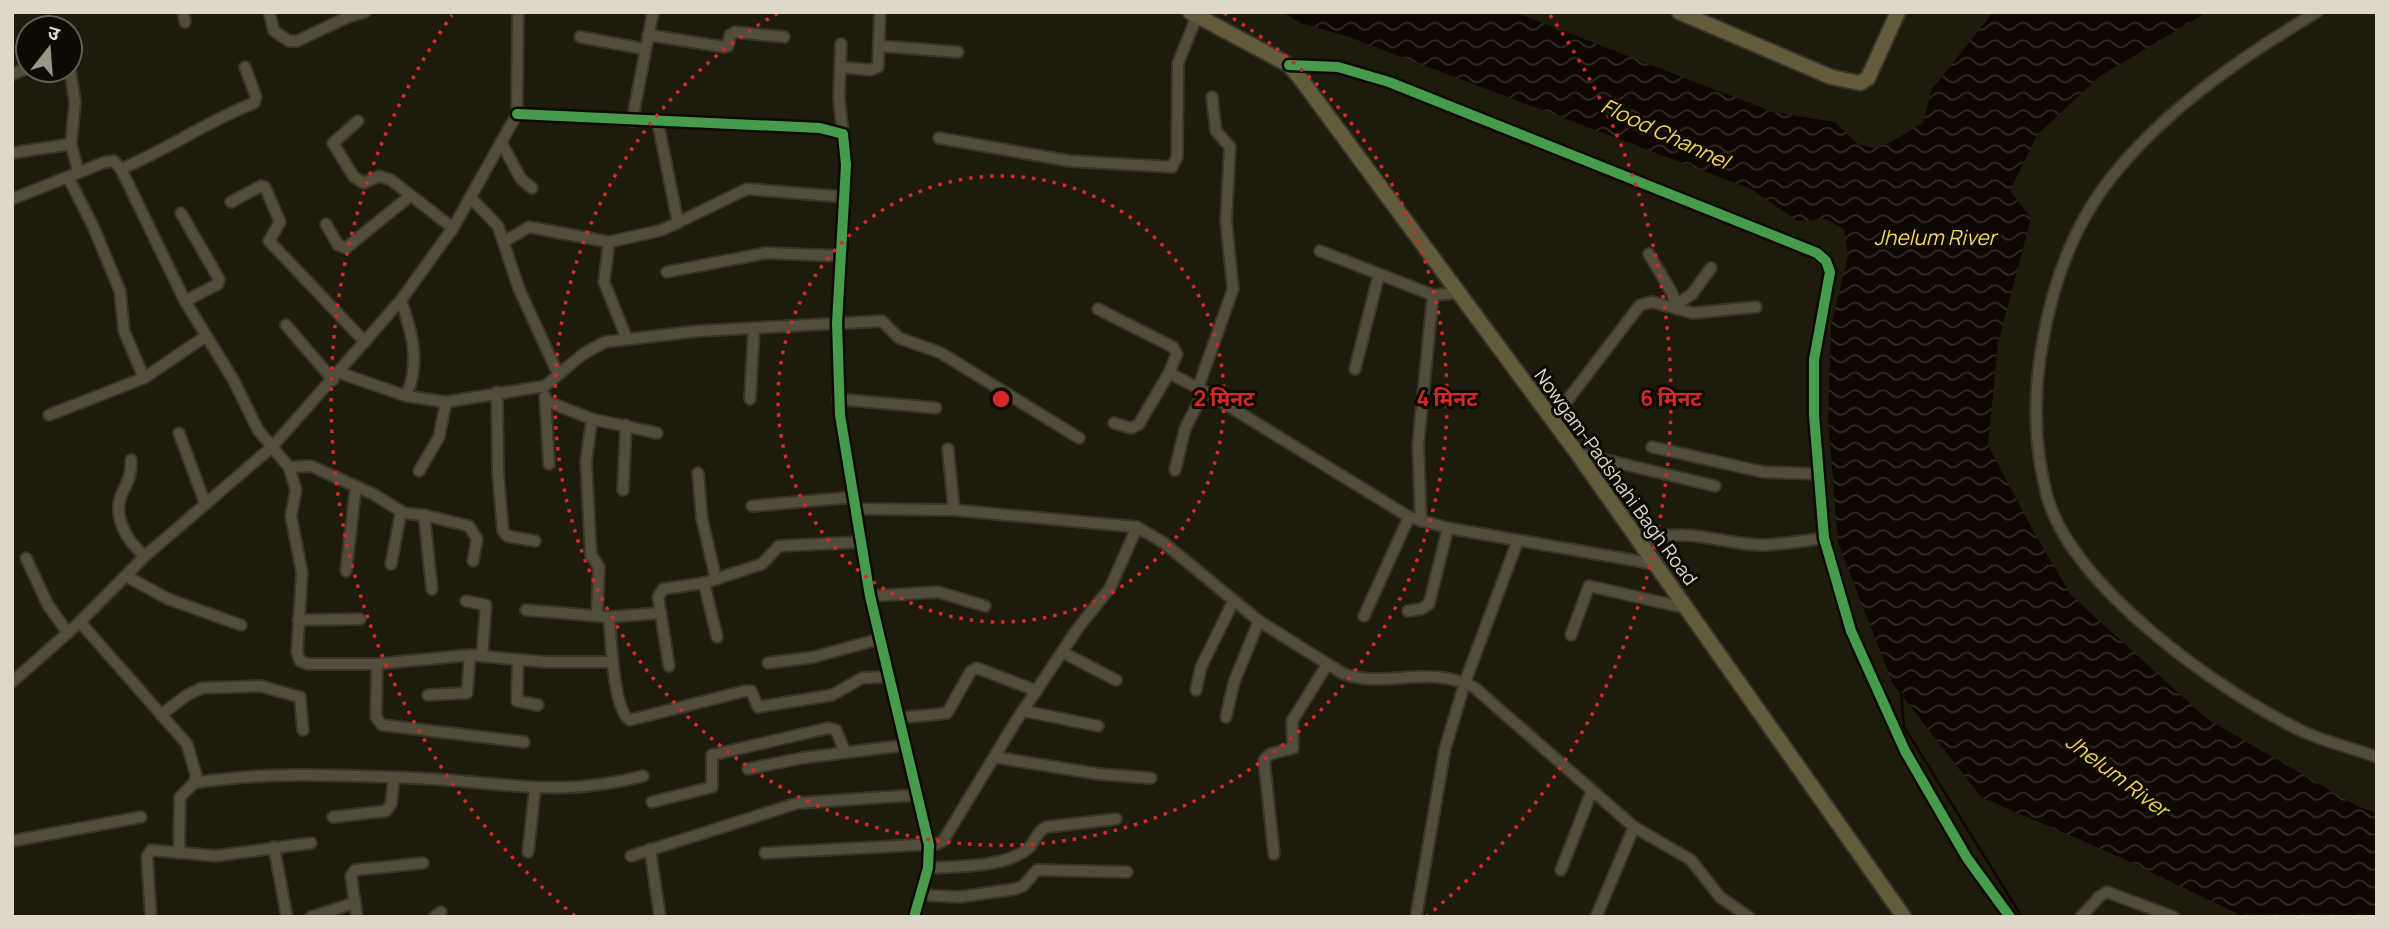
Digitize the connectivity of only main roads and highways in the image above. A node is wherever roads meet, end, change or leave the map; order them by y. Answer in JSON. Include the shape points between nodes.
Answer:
{"nodes":[{"id":1,"x":1679,"y":12,"type":"edge"},
{"id":2,"x":1898,"y":12,"type":"edge"},
{"id":3,"x":1193,"y":14,"type":"edge"},
{"id":4,"x":1904,"y":917,"type":"edge"}],
"edges":[{"from":1,"to":2,"type":"main road","via":[[1831,77],[1860,83],[1868,78]]},
{"from":3,"to":4,"type":"main road","name":"Nowgam-Padshahi Bagh Road","via":[[1289,65],[1553,419]]}]}
